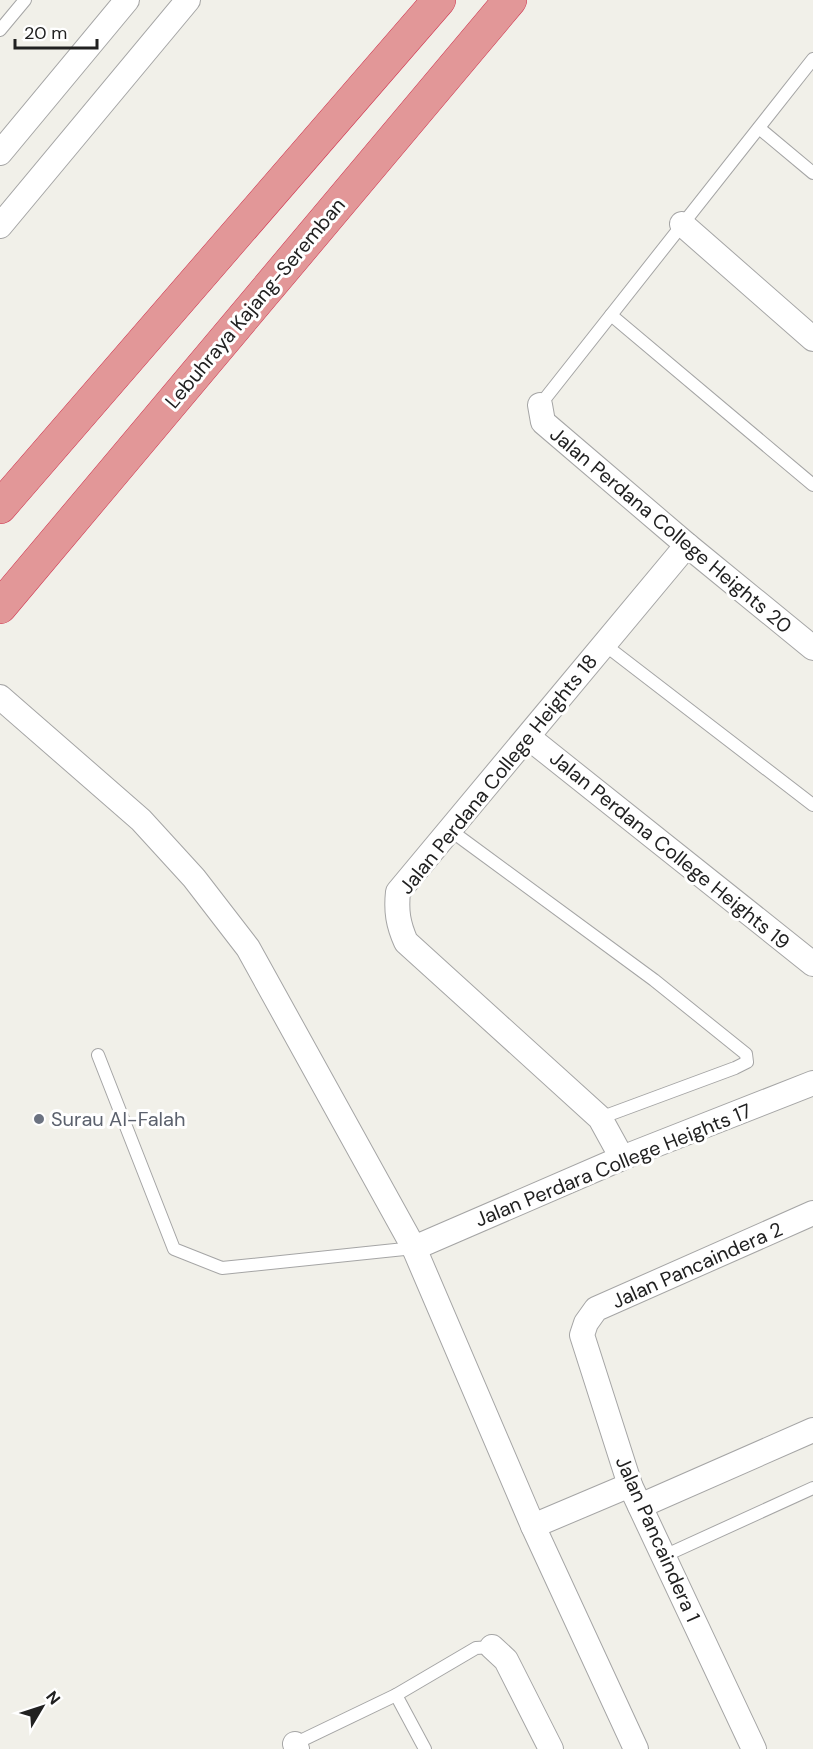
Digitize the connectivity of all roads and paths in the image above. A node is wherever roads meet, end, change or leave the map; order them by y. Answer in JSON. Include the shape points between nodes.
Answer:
{"nodes":[{"id":1,"x":25,"y":0,"type":"edge"},
{"id":2,"x":127,"y":0,"type":"edge"},
{"id":3,"x":188,"y":0,"type":"edge"},
{"id":4,"x":439,"y":0,"type":"edge"},
{"id":5,"x":510,"y":0,"type":"edge"},
{"id":6,"x":0,"y":30,"type":"edge"},
{"id":7,"x":813,"y":59,"type":"edge"},
{"id":8,"x":759,"y":128,"type":"junction"},
{"id":9,"x":0,"y":153,"type":"edge"},
{"id":10,"x":813,"y":173,"type":"edge"},
{"id":11,"x":1,"y":221,"type":"edge"},
{"id":12,"x":682,"y":224,"type":"junction"},
{"id":13,"x":611,"y":315,"type":"junction"},
{"id":14,"x":813,"y":339,"type":"edge"},
{"id":15,"x":540,"y":405,"type":"joint"},
{"id":16,"x":813,"y":485,"type":"edge"},
{"id":17,"x":0,"y":507,"type":"edge"},
{"id":18,"x":687,"y":545,"type":"junction"},
{"id":19,"x":2,"y":605,"type":"edge"},
{"id":20,"x":604,"y":645,"type":"junction"},
{"id":21,"x":813,"y":648,"type":"edge"},
{"id":22,"x":0,"y":697,"type":"edge"},
{"id":23,"x":528,"y":736,"type":"junction"},
{"id":24,"x":813,"y":805,"type":"edge"},
{"id":25,"x":450,"y":830,"type":"junction"},
{"id":26,"x":813,"y":964,"type":"edge"},
{"id":27,"x":98,"y":1055,"type":"dead end"},
{"id":28,"x":813,"y":1083,"type":"edge"},
{"id":29,"x":600,"y":1118,"type":"junction"},
{"id":30,"x":622,"y":1158,"type":"junction"},
{"id":31,"x":813,"y":1214,"type":"edge"},
{"id":32,"x":414,"y":1248,"type":"junction"},
{"id":33,"x":586,"y":1323,"type":"joint"},
{"id":34,"x":813,"y":1430,"type":"edge"},
{"id":35,"x":813,"y":1488,"type":"edge"},
{"id":36,"x":635,"y":1496,"type":"junction"},
{"id":37,"x":533,"y":1526,"type":"junction"},
{"id":38,"x":664,"y":1556,"type":"junction"},
{"id":39,"x":492,"y":1647,"type":"joint"},
{"id":40,"x":396,"y":1695,"type":"junction"},
{"id":41,"x":292,"y":1747,"type":"edge"},
{"id":42,"x":425,"y":1749,"type":"edge"},
{"id":43,"x":551,"y":1749,"type":"edge"},
{"id":44,"x":636,"y":1749,"type":"edge"},
{"id":45,"x":754,"y":1749,"type":"edge"}],
"edges":[{"from":1,"to":6,"type":"lane"},
{"from":2,"to":9,"type":"street"},
{"from":3,"to":11,"type":"street"},
{"from":4,"to":17,"type":"highway"},
{"from":5,"to":19,"type":"highway","name":"Lebuhraya Kajang-Seremban"},
{"from":7,"to":8,"type":"lane"},
{"from":8,"to":10,"type":"lane"},
{"from":8,"to":12,"type":"lane"},
{"from":12,"to":13,"type":"lane"},
{"from":12,"to":14,"type":"street"},
{"from":13,"to":15,"type":"lane"},
{"from":13,"to":16,"type":"lane"},
{"from":15,"to":18,"type":"street","name":"Jalan Perdana College Heights 20","via":[[543,422]]},
{"from":18,"to":20,"type":"street","name":"Jalan Perdana College Heights 18"},
{"from":18,"to":21,"type":"street","name":"Jalan Perdana College Heights 20"},
{"from":20,"to":23,"type":"street","name":"Jalan Perdana College Heights 18"},
{"from":20,"to":24,"type":"lane"},
{"from":22,"to":32,"type":"street","via":[[141,820],[194,878],[248,948]]},
{"from":23,"to":25,"type":"street","name":"Jalan Perdana College Heights 18"},
{"from":23,"to":26,"type":"street","name":"Jalan Perdana College Heights 19"},
{"from":25,"to":29,"type":"street","name":"Jalan Perdana College Heights 18","via":[[398,892],[396,910],[406,942]]},
{"from":25,"to":29,"type":"lane","via":[[654,980],[746,1054],[747,1062],[735,1068]]},
{"from":27,"to":32,"type":"lane","via":[[174,1249],[222,1268]]},
{"from":28,"to":30,"type":"street","name":"Jalan Perdara College Heights 17"},
{"from":29,"to":30,"type":"street","name":"Jalan Perdana College Heights 18"},
{"from":30,"to":32,"type":"street","name":"Jalan Perdara College Heights 17"},
{"from":31,"to":33,"type":"street","name":"Jalan Pancaindera 2","via":[[596,1309]]},
{"from":32,"to":37,"type":"street"},
{"from":33,"to":36,"type":"street","name":"Jalan Pancaindera 1","via":[[582,1335]]},
{"from":34,"to":36,"type":"street"},
{"from":35,"to":38,"type":"lane"},
{"from":36,"to":37,"type":"street"},
{"from":36,"to":38,"type":"street","name":"Jalan Pancaindera 1"},
{"from":37,"to":44,"type":"street"},
{"from":38,"to":45,"type":"street","name":"Jalan Pancaindera 1"},
{"from":39,"to":40,"type":"lane","via":[[476,1648]]},
{"from":39,"to":43,"type":"street","via":[[506,1660]]},
{"from":40,"to":41,"type":"lane"},
{"from":40,"to":42,"type":"lane"}]}
